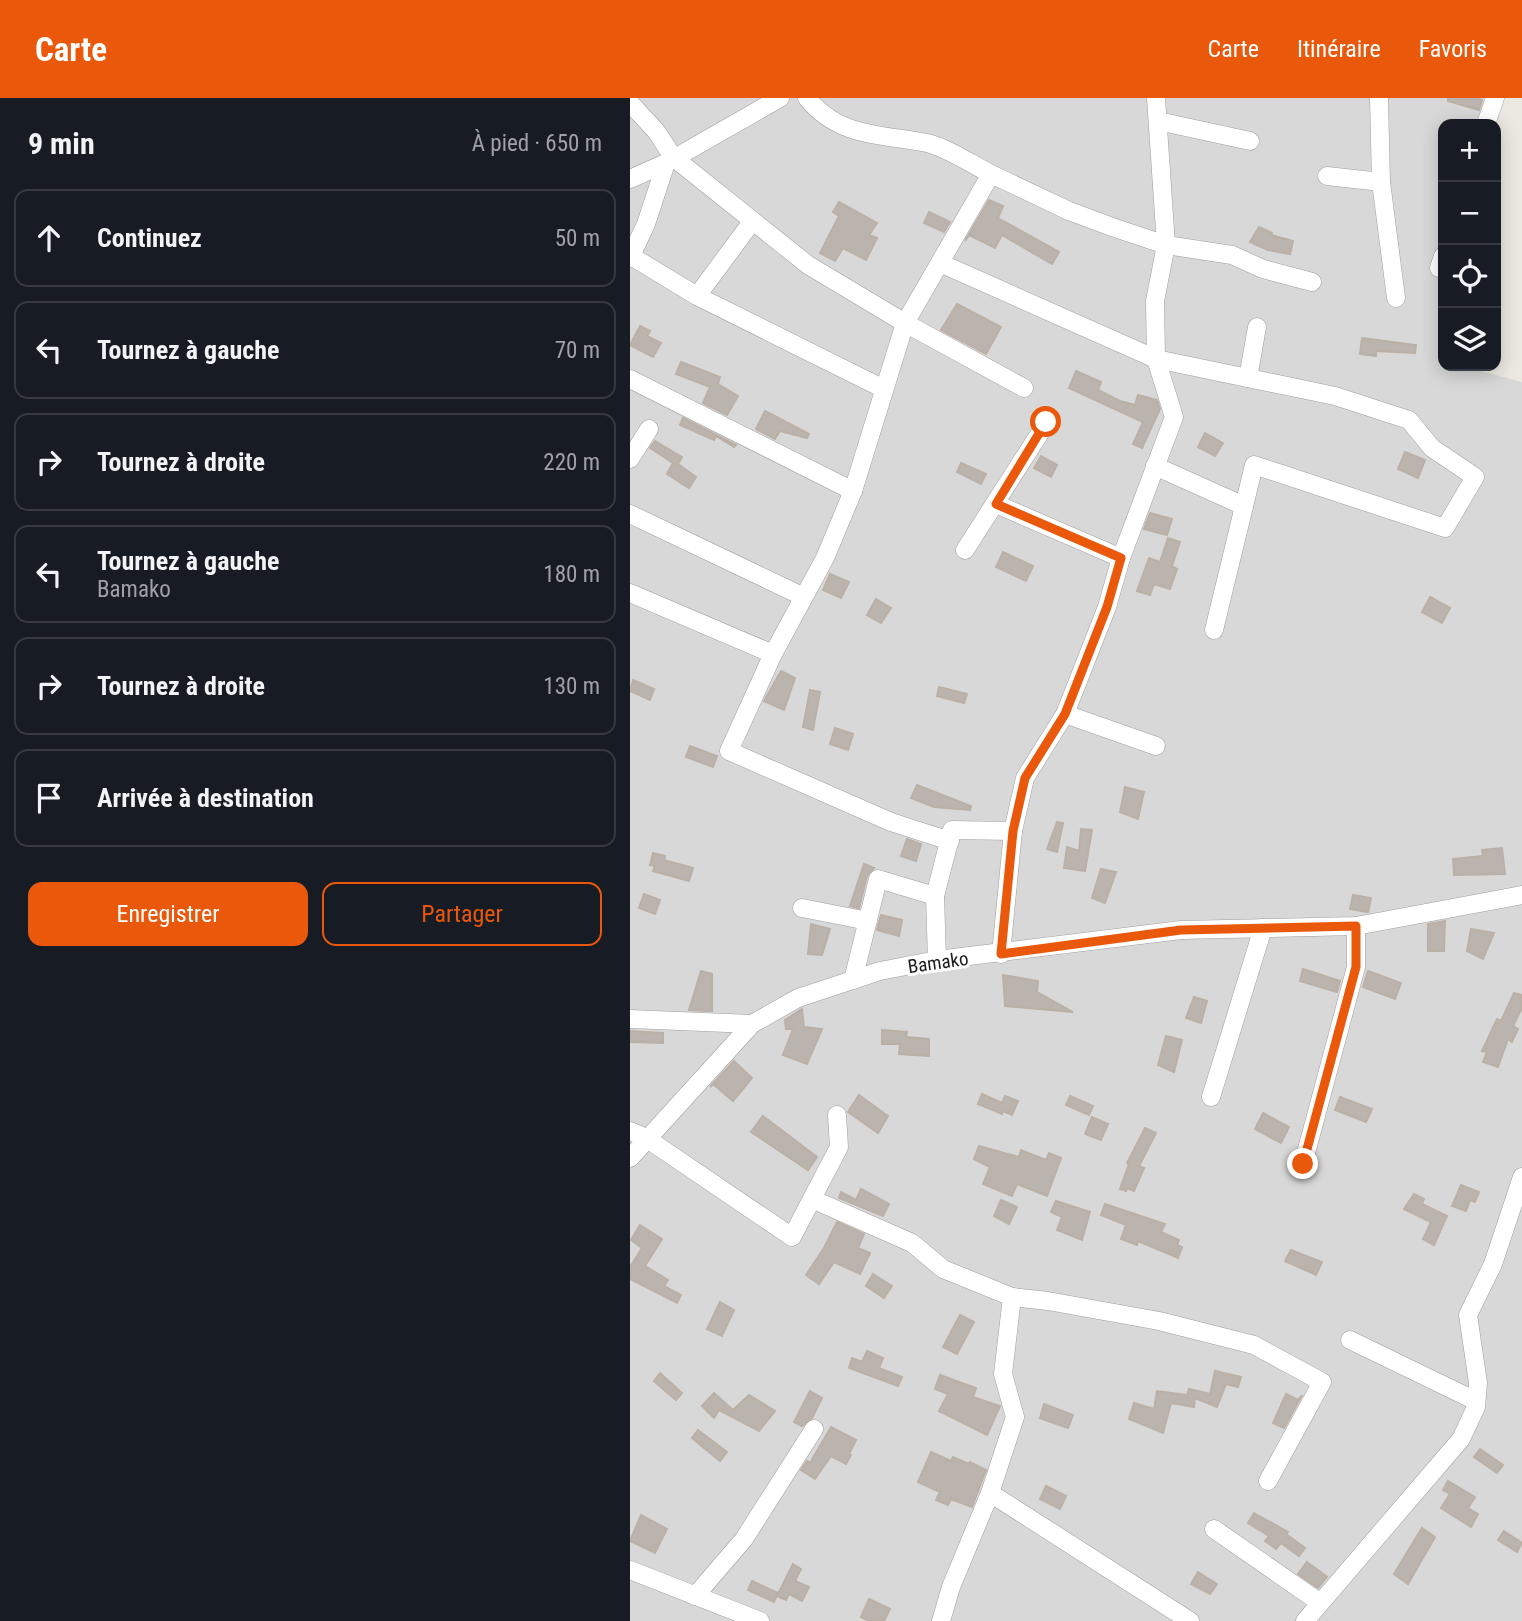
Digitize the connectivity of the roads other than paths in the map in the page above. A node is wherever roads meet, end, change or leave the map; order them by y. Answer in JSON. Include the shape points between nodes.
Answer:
{"nodes":[{"id":1,"x":780,"y":98,"type":"edge"},
{"id":2,"x":807,"y":98,"type":"edge"},
{"id":3,"x":1156,"y":98,"type":"edge"},
{"id":4,"x":1379,"y":98,"type":"edge"},
{"id":5,"x":1495,"y":98,"type":"edge"},
{"id":6,"x":630,"y":103,"type":"edge"},
{"id":7,"x":1488,"y":119,"type":"edge"},
{"id":8,"x":1158,"y":121,"type":"junction"},
{"id":9,"x":1250,"y":141,"type":"dead end"},
{"id":10,"x":670,"y":160,"type":"junction"},
{"id":11,"x":991,"y":174,"type":"junction"},
{"id":12,"x":1327,"y":176,"type":"dead end"},
{"id":13,"x":630,"y":179,"type":"edge"},
{"id":14,"x":1381,"y":182,"type":"junction"},
{"id":15,"x":751,"y":223,"type":"junction"},
{"id":16,"x":1166,"y":245,"type":"junction"},
{"id":17,"x":631,"y":257,"type":"edge"},
{"id":18,"x":940,"y":263,"type":"junction"},
{"id":19,"x":1312,"y":282,"type":"dead end"},
{"id":20,"x":697,"y":296,"type":"junction"},
{"id":21,"x":1396,"y":298,"type":"dead end"},
{"id":22,"x":905,"y":323,"type":"junction"},
{"id":23,"x":1257,"y":327,"type":"dead end"},
{"id":24,"x":1156,"y":359,"type":"junction"},
{"id":25,"x":1248,"y":378,"type":"junction"},
{"id":26,"x":630,"y":379,"type":"edge"},
{"id":27,"x":1024,"y":388,"type":"dead end"},
{"id":28,"x":884,"y":389,"type":"junction"},
{"id":29,"x":1046,"y":422,"type":"dead end"},
{"id":30,"x":649,"y":429,"type":"dead end"},
{"id":31,"x":630,"y":459,"type":"edge"},
{"id":32,"x":1155,"y":466,"type":"junction"},
{"id":33,"x":853,"y":491,"type":"junction"},
{"id":34,"x":996,"y":504,"type":"junction"},
{"id":35,"x":1244,"y":506,"type":"junction"},
{"id":36,"x":630,"y":514,"type":"edge"},
{"id":37,"x":965,"y":550,"type":"dead end"},
{"id":38,"x":1121,"y":558,"type":"junction"},
{"id":39,"x":630,"y":593,"type":"edge"},
{"id":40,"x":802,"y":596,"type":"junction"},
{"id":41,"x":1214,"y":630,"type":"dead end"},
{"id":42,"x":773,"y":654,"type":"junction"},
{"id":43,"x":1065,"y":714,"type":"junction"},
{"id":44,"x":1156,"y":746,"type":"dead end"},
{"id":45,"x":1013,"y":831,"type":"junction"},
{"id":46,"x":950,"y":841,"type":"junction"},
{"id":47,"x":1522,"y":895,"type":"edge"},
{"id":48,"x":935,"y":897,"type":"junction"},
{"id":49,"x":802,"y":908,"type":"dead end"},
{"id":50,"x":868,"y":921,"type":"junction"},
{"id":51,"x":1356,"y":926,"type":"junction"},
{"id":52,"x":1263,"y":928,"type":"junction"},
{"id":53,"x":1001,"y":954,"type":"junction"},
{"id":54,"x":937,"y":960,"type":"junction"},
{"id":55,"x":853,"y":980,"type":"junction"},
{"id":56,"x":630,"y":1019,"type":"edge"},
{"id":57,"x":752,"y":1024,"type":"junction"},
{"id":58,"x":1211,"y":1097,"type":"dead end"},
{"id":59,"x":837,"y":1115,"type":"dead end"},
{"id":60,"x":638,"y":1134,"type":"edge"},
{"id":61,"x":630,"y":1158,"type":"edge"},
{"id":62,"x":1303,"y":1164,"type":"dead end"},
{"id":63,"x":1522,"y":1177,"type":"edge"},
{"id":64,"x":812,"y":1199,"type":"junction"},
{"id":65,"x":1012,"y":1297,"type":"junction"},
{"id":66,"x":1350,"y":1340,"type":"dead end"},
{"id":67,"x":1476,"y":1401,"type":"junction"},
{"id":68,"x":814,"y":1429,"type":"dead end"},
{"id":69,"x":1268,"y":1481,"type":"dead end"},
{"id":70,"x":990,"y":1493,"type":"junction"},
{"id":71,"x":1214,"y":1529,"type":"dead end"},
{"id":72,"x":630,"y":1570,"type":"edge"},
{"id":73,"x":695,"y":1596,"type":"junction"},
{"id":74,"x":1319,"y":1602,"type":"junction"},
{"id":75,"x":760,"y":1621,"type":"edge"},
{"id":76,"x":941,"y":1621,"type":"edge"},
{"id":77,"x":1190,"y":1621,"type":"edge"},
{"id":78,"x":1305,"y":1621,"type":"edge"}],
"edges":[{"from":1,"to":10,"type":"street"},
{"from":2,"to":11,"type":"street","via":[[815,108],[860,134],[930,144]]},
{"from":3,"to":8,"type":"street"},
{"from":4,"to":14,"type":"street"},
{"from":5,"to":7,"type":"street"},
{"from":6,"to":10,"type":"street","via":[[656,131]]},
{"from":8,"to":9,"type":"street"},
{"from":8,"to":16,"type":"street"},
{"from":10,"to":13,"type":"street"},
{"from":10,"to":15,"type":"street"},
{"from":10,"to":17,"type":"street"},
{"from":11,"to":16,"type":"street","via":[[1069,211]]},
{"from":11,"to":18,"type":"street"},
{"from":12,"to":14,"type":"street"},
{"from":14,"to":21,"type":"street"},
{"from":15,"to":20,"type":"street"},
{"from":15,"to":22,"type":"street","via":[[808,265]]},
{"from":16,"to":19,"type":"street","via":[[1232,255]]},
{"from":16,"to":24,"type":"street","via":[[1155,301]]},
{"from":17,"to":20,"type":"street"},
{"from":18,"to":22,"type":"street"},
{"from":18,"to":24,"type":"street"},
{"from":20,"to":28,"type":"street"},
{"from":22,"to":27,"type":"street"},
{"from":22,"to":28,"type":"street"},
{"from":23,"to":25,"type":"street"},
{"from":24,"to":25,"type":"street"},
{"from":24,"to":32,"type":"street","via":[[1174,417]]},
{"from":25,"to":35,"type":"street","via":[[1335,396],[1409,420],[1432,448],[1475,477],[1445,528],[1254,465]]},
{"from":26,"to":33,"type":"street"},
{"from":28,"to":33,"type":"street"},
{"from":29,"to":34,"type":"street"},
{"from":30,"to":31,"type":"street"},
{"from":32,"to":35,"type":"street"},
{"from":32,"to":38,"type":"street"},
{"from":33,"to":40,"type":"street","via":[[825,558]]},
{"from":34,"to":37,"type":"street"},
{"from":34,"to":38,"type":"street"},
{"from":35,"to":41,"type":"street"},
{"from":36,"to":40,"type":"street"},
{"from":38,"to":43,"type":"street"},
{"from":39,"to":42,"type":"street"},
{"from":40,"to":42,"type":"street"},
{"from":42,"to":46,"type":"street","via":[[729,751],[891,822]]},
{"from":43,"to":44,"type":"street"},
{"from":43,"to":45,"type":"street","via":[[1025,778]]},
{"from":45,"to":46,"type":"street","via":[[952,830]]},
{"from":45,"to":53,"type":"street"},
{"from":46,"to":48,"type":"street"},
{"from":47,"to":51,"type":"street","name":"Bamako"},
{"from":48,"to":50,"type":"street","via":[[878,880]]},
{"from":48,"to":54,"type":"street"},
{"from":49,"to":50,"type":"street"},
{"from":50,"to":55,"type":"street"},
{"from":51,"to":52,"type":"street","name":"Bamako"},
{"from":51,"to":62,"type":"street","via":[[1356,967]]},
{"from":52,"to":53,"type":"street","name":"Bamako","via":[[1181,930]]},
{"from":52,"to":58,"type":"street"},
{"from":53,"to":54,"type":"street","name":"Bamako"},
{"from":54,"to":55,"type":"street","name":"Bamako"},
{"from":55,"to":57,"type":"street","name":"Bamako","via":[[798,998]]},
{"from":56,"to":57,"type":"street"},
{"from":57,"to":60,"type":"street","name":"Bamako"},
{"from":59,"to":64,"type":"street","via":[[839,1147]]},
{"from":60,"to":61,"type":"street","name":"Bamako"},
{"from":60,"to":64,"type":"street","via":[[792,1237]]},
{"from":63,"to":67,"type":"street","via":[[1493,1264],[1468,1315],[1478,1383]]},
{"from":64,"to":65,"type":"street","via":[[912,1242],[943,1269]]},
{"from":65,"to":69,"type":"street","via":[[1159,1321],[1254,1345],[1322,1382]]},
{"from":65,"to":70,"type":"street","via":[[1003,1374],[1015,1417]]},
{"from":66,"to":67,"type":"street"},
{"from":67,"to":74,"type":"street","via":[[1461,1438]]},
{"from":68,"to":73,"type":"street","via":[[744,1539]]},
{"from":70,"to":76,"type":"street"},
{"from":70,"to":77,"type":"street"},
{"from":71,"to":74,"type":"street"},
{"from":72,"to":73,"type":"street"},
{"from":73,"to":75,"type":"street"},
{"from":74,"to":78,"type":"street"}]}
